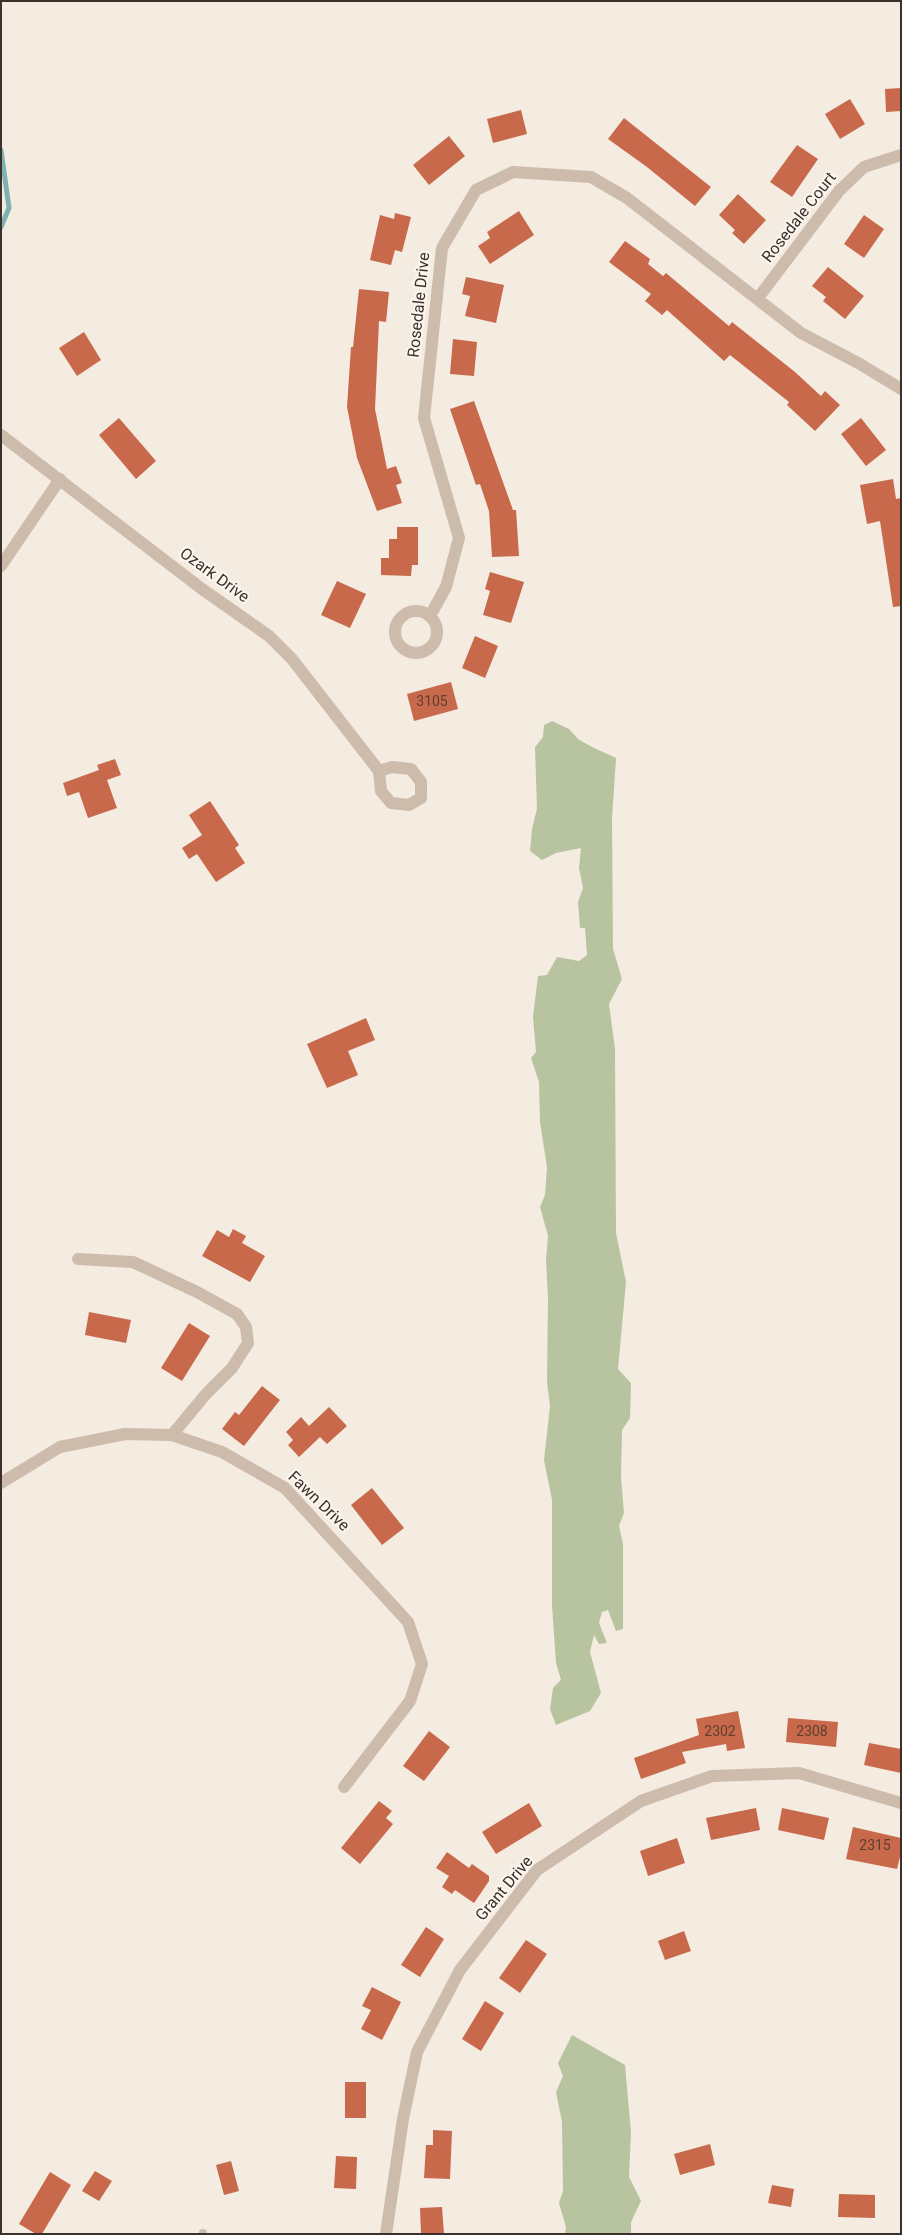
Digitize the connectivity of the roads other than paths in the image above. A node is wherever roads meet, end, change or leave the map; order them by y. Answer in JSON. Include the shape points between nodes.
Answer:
{"nodes":[{"id":1,"x":901,"y":155,"type":"edge"},
{"id":2,"x":758,"y":298,"type":"junction"},
{"id":3,"x":901,"y":389,"type":"edge"},
{"id":4,"x":1,"y":435,"type":"edge"},
{"id":5,"x":60,"y":479,"type":"junction"},
{"id":6,"x":1,"y":566,"type":"edge"},
{"id":7,"x":430,"y":616,"type":"dead end"},
{"id":8,"x":379,"y":771,"type":"dead end"},
{"id":9,"x":78,"y":1258,"type":"dead end"},
{"id":10,"x":172,"y":1435,"type":"junction"},
{"id":11,"x":1,"y":1483,"type":"edge"},
{"id":12,"x":344,"y":1787,"type":"dead end"},
{"id":13,"x":901,"y":1803,"type":"edge"},
{"id":14,"x":386,"y":2234,"type":"edge"}],
"edges":[{"from":1,"to":2,"type":"street","name":"Rosedale Court","via":[[864,167],[839,191]]},
{"from":2,"to":3,"type":"street","name":"Rosedale Drive","via":[[801,333]]},
{"from":2,"to":7,"type":"street","name":"Rosedale Drive","via":[[627,198],[591,177],[513,172],[476,190],[442,248],[424,418],[459,538],[446,587]]},
{"from":4,"to":5,"type":"street","name":"Ozark Drive"},
{"from":5,"to":6,"type":"street"},
{"from":5,"to":8,"type":"street","name":"Ozark Drive","via":[[202,589],[269,636],[292,659]]},
{"from":9,"to":10,"type":"street","via":[[133,1262],[237,1314],[246,1327],[248,1342],[232,1368]]},
{"from":10,"to":11,"type":"street","name":"Fawn Drive","via":[[125,1434],[60,1447]]},
{"from":10,"to":12,"type":"street","name":"Fawn Drive","via":[[222,1452],[285,1488],[408,1622],[422,1664],[410,1701]]},
{"from":13,"to":14,"type":"street","name":"Grant Drive","via":[[799,1773],[712,1776],[640,1801],[537,1870],[460,1970],[417,2052],[403,2119]]}]}
